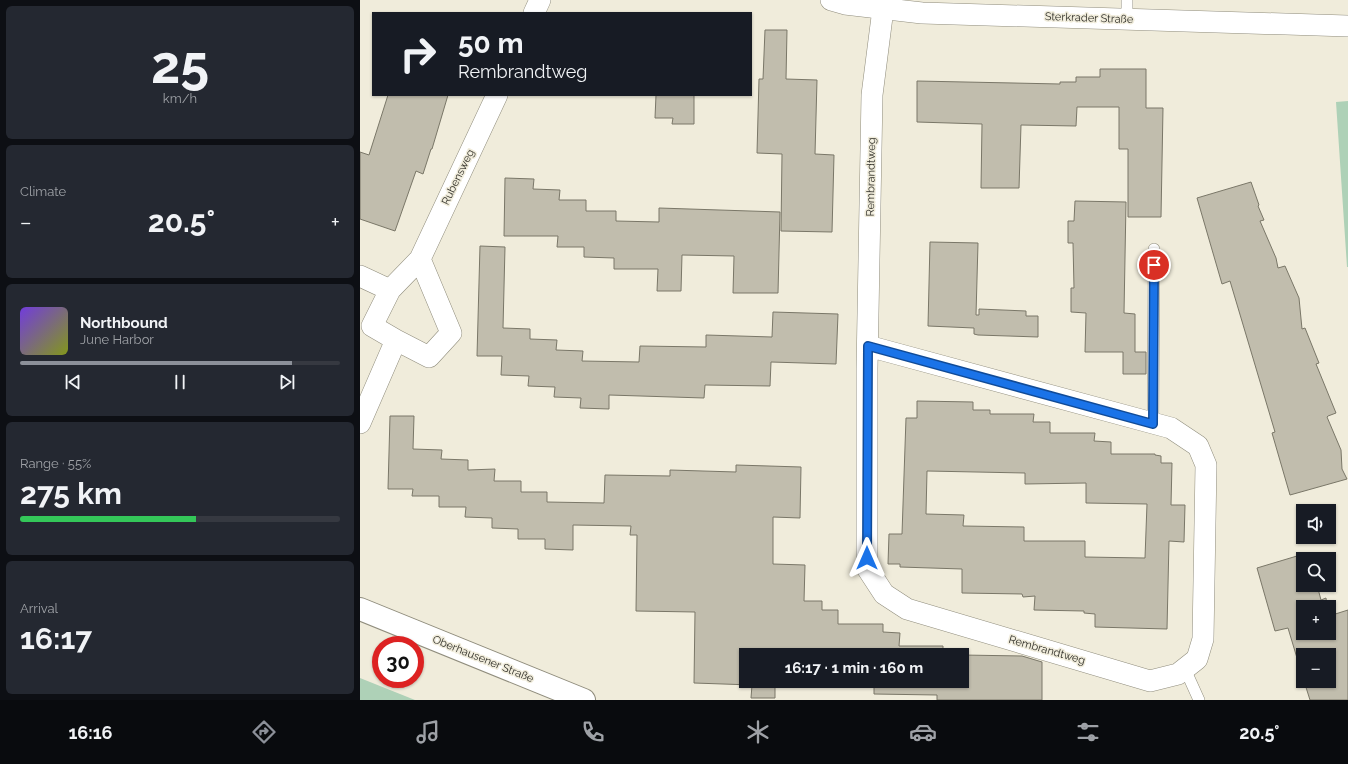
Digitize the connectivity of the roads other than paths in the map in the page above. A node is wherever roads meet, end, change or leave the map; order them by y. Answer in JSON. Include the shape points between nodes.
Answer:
{"nodes":[{"id":1,"x":540,"y":0,"type":"edge"},
{"id":2,"x":831,"y":0,"type":"edge"},
{"id":3,"x":883,"y":9,"type":"junction"},
{"id":4,"x":1127,"y":10,"type":"edge"},
{"id":5,"x":534,"y":12,"type":"edge"},
{"id":6,"x":1348,"y":26,"type":"edge"},
{"id":7,"x":497,"y":96,"type":"edge"},
{"id":8,"x":1154,"y":249,"type":"dead end"},
{"id":9,"x":420,"y":259,"type":"junction"},
{"id":10,"x":360,"y":276,"type":"edge"},
{"id":11,"x":390,"y":290,"type":"junction"},
{"id":12,"x":396,"y":340,"type":"junction"},
{"id":13,"x":868,"y":346,"type":"junction"},
{"id":14,"x":360,"y":423,"type":"edge"},
{"id":15,"x":1153,"y":424,"type":"junction"},
{"id":16,"x":360,"y":609,"type":"edge"},
{"id":17,"x":1185,"y":668,"type":"junction"},
{"id":18,"x":584,"y":700,"type":"edge"},
{"id":19,"x":1199,"y":700,"type":"edge"}],
"edges":[{"from":1,"to":5,"type":"street"},
{"from":2,"to":3,"type":"street","name":"Sterkrader Straße"},
{"from":3,"to":4,"type":"street","name":"Sterkrader Straße","via":[[922,13]]},
{"from":3,"to":13,"type":"street","name":"Rembrandtweg","via":[[872,94]]},
{"from":4,"to":6,"type":"street","name":"Sterkrader Straße"},
{"from":7,"to":9,"type":"street","name":"Rubensweg"},
{"from":8,"to":15,"type":"lane"},
{"from":9,"to":11,"type":"street","name":"Rubensweg"},
{"from":9,"to":12,"type":"street","name":"Rubensweg","via":[[451,333],[429,357]]},
{"from":10,"to":11,"type":"street"},
{"from":11,"to":12,"type":"street","name":"Rubensweg","via":[[372,326]]},
{"from":12,"to":14,"type":"street"},
{"from":13,"to":15,"type":"street","name":"Rembrandtweg"},
{"from":13,"to":17,"type":"street","name":"Rembrandtweg","via":[[867,568],[884,594],[907,609],[1150,681],[1178,674]]},
{"from":15,"to":17,"type":"street","name":"Rembrandtweg","via":[[1171,428],[1198,446],[1206,465],[1203,639],[1197,659]]},
{"from":16,"to":18,"type":"main road","name":"Oberhausener Straße"},
{"from":17,"to":19,"type":"lane"}]}
